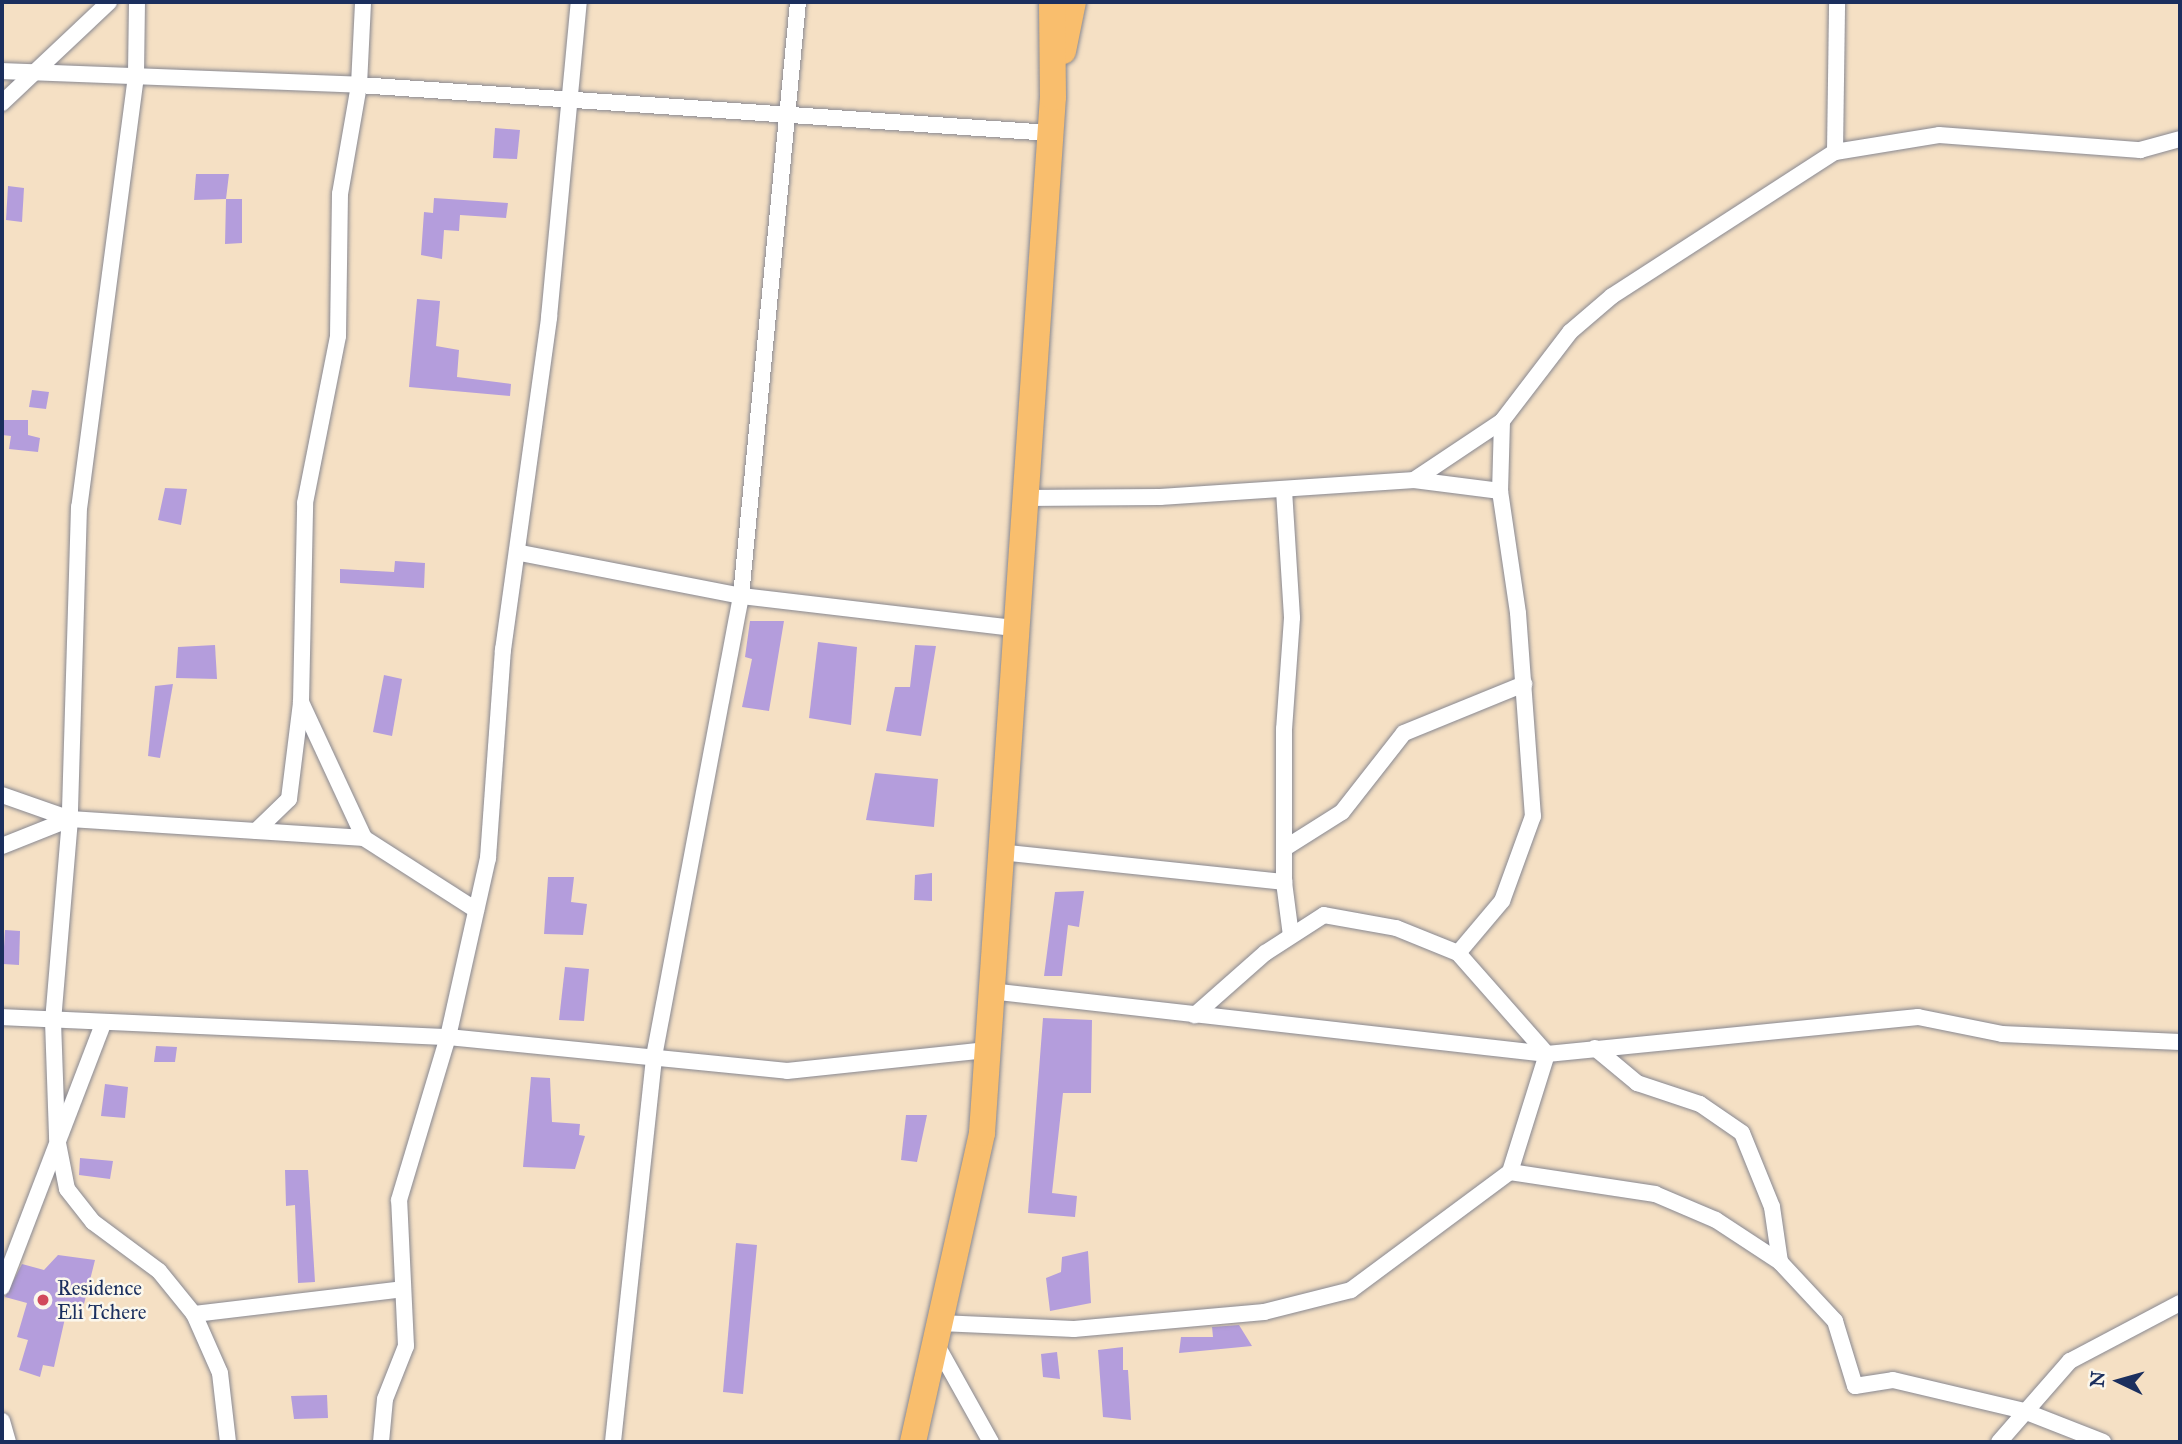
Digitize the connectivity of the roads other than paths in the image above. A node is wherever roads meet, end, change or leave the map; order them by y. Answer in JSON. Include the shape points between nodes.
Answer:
{"nodes":[{"id":1,"x":108,"y":2,"type":"edge"},
{"id":2,"x":137,"y":2,"type":"edge"},
{"id":3,"x":363,"y":2,"type":"edge"},
{"id":4,"x":579,"y":2,"type":"edge"},
{"id":5,"x":798,"y":2,"type":"edge"},
{"id":6,"x":1052,"y":2,"type":"edge"},
{"id":7,"x":1073,"y":2,"type":"edge"},
{"id":8,"x":1837,"y":2,"type":"edge"},
{"id":9,"x":2,"y":71,"type":"edge"},
{"id":10,"x":32,"y":72,"type":"junction"},
{"id":11,"x":136,"y":76,"type":"junction"},
{"id":12,"x":359,"y":85,"type":"junction"},
{"id":13,"x":1054,"y":97,"type":"junction"},
{"id":14,"x":574,"y":100,"type":"junction"},
{"id":15,"x":2,"y":103,"type":"edge"},
{"id":16,"x":787,"y":114,"type":"junction"},
{"id":17,"x":1051,"y":133,"type":"junction"},
{"id":18,"x":2180,"y":139,"type":"edge"},
{"id":19,"x":1835,"y":152,"type":"junction"},
{"id":20,"x":1502,"y":421,"type":"junction"},
{"id":21,"x":1414,"y":480,"type":"junction"},
{"id":22,"x":1284,"y":490,"type":"junction"},
{"id":23,"x":1500,"y":491,"type":"junction"},
{"id":24,"x":1024,"y":498,"type":"junction"},
{"id":25,"x":520,"y":553,"type":"junction"},
{"id":26,"x":740,"y":596,"type":"junction"},
{"id":27,"x":1014,"y":628,"type":"junction"},
{"id":28,"x":1524,"y":684,"type":"junction"},
{"id":29,"x":301,"y":702,"type":"junction"},
{"id":30,"x":2,"y":795,"type":"edge"},
{"id":31,"x":70,"y":819,"type":"junction"},
{"id":32,"x":256,"y":831,"type":"junction"},
{"id":33,"x":364,"y":838,"type":"junction"},
{"id":34,"x":2,"y":846,"type":"edge"},
{"id":35,"x":1286,"y":848,"type":"junction"},
{"id":36,"x":999,"y":852,"type":"junction"},
{"id":37,"x":1284,"y":882,"type":"junction"},
{"id":38,"x":476,"y":910,"type":"junction"},
{"id":39,"x":1291,"y":936,"type":"junction"},
{"id":40,"x":1458,"y":953,"type":"junction"},
{"id":41,"x":990,"y":991,"type":"junction"},
{"id":42,"x":1195,"y":1015,"type":"junction"},
{"id":43,"x":2,"y":1017,"type":"edge"},
{"id":44,"x":53,"y":1021,"type":"junction"},
{"id":45,"x":103,"y":1024,"type":"junction"},
{"id":46,"x":448,"y":1037,"type":"junction"},
{"id":47,"x":2180,"y":1042,"type":"edge"},
{"id":48,"x":1595,"y":1048,"type":"junction"},
{"id":49,"x":987,"y":1050,"type":"junction"},
{"id":50,"x":1547,"y":1054,"type":"junction"},
{"id":51,"x":654,"y":1058,"type":"junction"},
{"id":52,"x":57,"y":1138,"type":"junction"},
{"id":53,"x":1510,"y":1172,"type":"junction"},
{"id":54,"x":1780,"y":1262,"type":"junction"},
{"id":55,"x":2,"y":1287,"type":"edge"},
{"id":56,"x":403,"y":1289,"type":"junction"},
{"id":57,"x":2180,"y":1303,"type":"edge"},
{"id":58,"x":194,"y":1314,"type":"junction"},
{"id":59,"x":937,"y":1333,"type":"junction"},
{"id":60,"x":2024,"y":1411,"type":"junction"},
{"id":61,"x":2,"y":1421,"type":"edge"},
{"id":62,"x":8,"y":1442,"type":"edge"},
{"id":63,"x":229,"y":1442,"type":"edge"},
{"id":64,"x":381,"y":1442,"type":"edge"},
{"id":65,"x":614,"y":1442,"type":"edge"},
{"id":66,"x":913,"y":1442,"type":"edge"},
{"id":67,"x":991,"y":1442,"type":"edge"},
{"id":68,"x":1999,"y":1442,"type":"edge"},
{"id":69,"x":2103,"y":1442,"type":"edge"}],
"edges":[{"from":1,"to":10,"type":"street"},
{"from":2,"to":11,"type":"street"},
{"from":3,"to":12,"type":"street"},
{"from":4,"to":14,"type":"street"},
{"from":5,"to":16,"type":"street"},
{"from":6,"to":13,"type":"highway"},
{"from":7,"to":13,"type":"highway"},
{"from":8,"to":19,"type":"street"},
{"from":9,"to":10,"type":"street"},
{"from":10,"to":11,"type":"street"},
{"from":10,"to":15,"type":"street"},
{"from":11,"to":12,"type":"street"},
{"from":11,"to":31,"type":"street","via":[[79,507]]},
{"from":12,"to":14,"type":"street"},
{"from":12,"to":29,"type":"street","via":[[340,194],[338,336],[305,503]]},
{"from":13,"to":17,"type":"highway"},
{"from":14,"to":16,"type":"street"},
{"from":14,"to":25,"type":"street"},
{"from":16,"to":17,"type":"street"},
{"from":16,"to":26,"type":"street"},
{"from":17,"to":24,"type":"highway"},
{"from":18,"to":19,"type":"street","via":[[2140,150],[1939,135]]},
{"from":19,"to":20,"type":"street","via":[[1612,296],[1570,332]]},
{"from":20,"to":21,"type":"street"},
{"from":20,"to":23,"type":"street"},
{"from":21,"to":22,"type":"street"},
{"from":21,"to":23,"type":"street"},
{"from":22,"to":24,"type":"street"},
{"from":22,"to":35,"type":"street","via":[[1293,618]]},
{"from":23,"to":28,"type":"street"},
{"from":24,"to":27,"type":"highway"},
{"from":25,"to":26,"type":"street"},
{"from":25,"to":38,"type":"street","via":[[503,650],[488,858]]},
{"from":26,"to":27,"type":"street"},
{"from":26,"to":51,"type":"street"},
{"from":27,"to":36,"type":"highway"},
{"from":28,"to":35,"type":"street","via":[[1404,733],[1342,812]]},
{"from":28,"to":40,"type":"street","via":[[1533,816],[1502,901]]},
{"from":29,"to":32,"type":"street","via":[[289,799]]},
{"from":29,"to":33,"type":"street"},
{"from":30,"to":31,"type":"street"},
{"from":31,"to":32,"type":"street"},
{"from":31,"to":34,"type":"street"},
{"from":31,"to":44,"type":"street"},
{"from":32,"to":33,"type":"street"},
{"from":33,"to":38,"type":"street"},
{"from":35,"to":37,"type":"street"},
{"from":36,"to":37,"type":"street"},
{"from":36,"to":41,"type":"highway"},
{"from":37,"to":39,"type":"street"},
{"from":38,"to":46,"type":"street"},
{"from":39,"to":40,"type":"street","via":[[1324,915],[1396,928]]},
{"from":39,"to":42,"type":"street"},
{"from":40,"to":50,"type":"street"},
{"from":41,"to":42,"type":"street"},
{"from":41,"to":49,"type":"highway"},
{"from":42,"to":50,"type":"street"},
{"from":43,"to":44,"type":"street"},
{"from":44,"to":45,"type":"street"},
{"from":44,"to":52,"type":"street"},
{"from":45,"to":46,"type":"street"},
{"from":45,"to":52,"type":"street"},
{"from":46,"to":51,"type":"street"},
{"from":46,"to":56,"type":"street","via":[[399,1200]]},
{"from":47,"to":48,"type":"street","via":[[2002,1034],[1918,1017]]},
{"from":48,"to":50,"type":"street"},
{"from":48,"to":54,"type":"street","via":[[1637,1083],[1700,1104],[1742,1133],[1772,1208]]},
{"from":49,"to":51,"type":"street","via":[[787,1071]]},
{"from":49,"to":59,"type":"highway","via":[[982,1133]]},
{"from":50,"to":53,"type":"street"},
{"from":51,"to":65,"type":"street"},
{"from":52,"to":55,"type":"street"},
{"from":52,"to":58,"type":"street","via":[[67,1189],[93,1222],[159,1271]]},
{"from":53,"to":54,"type":"street","via":[[1655,1194],[1716,1220]]},
{"from":53,"to":59,"type":"street","via":[[1351,1290],[1264,1312],[1074,1329]]},
{"from":54,"to":60,"type":"street","via":[[1835,1321],[1855,1385],[1893,1380]]},
{"from":56,"to":58,"type":"street"},
{"from":56,"to":64,"type":"street","via":[[406,1346],[385,1399]]},
{"from":57,"to":60,"type":"street","via":[[2070,1361]]},
{"from":58,"to":63,"type":"street","via":[[220,1373]]},
{"from":59,"to":66,"type":"highway"},
{"from":59,"to":67,"type":"street"},
{"from":60,"to":68,"type":"street"},
{"from":60,"to":69,"type":"street"},
{"from":61,"to":62,"type":"street"}]}
